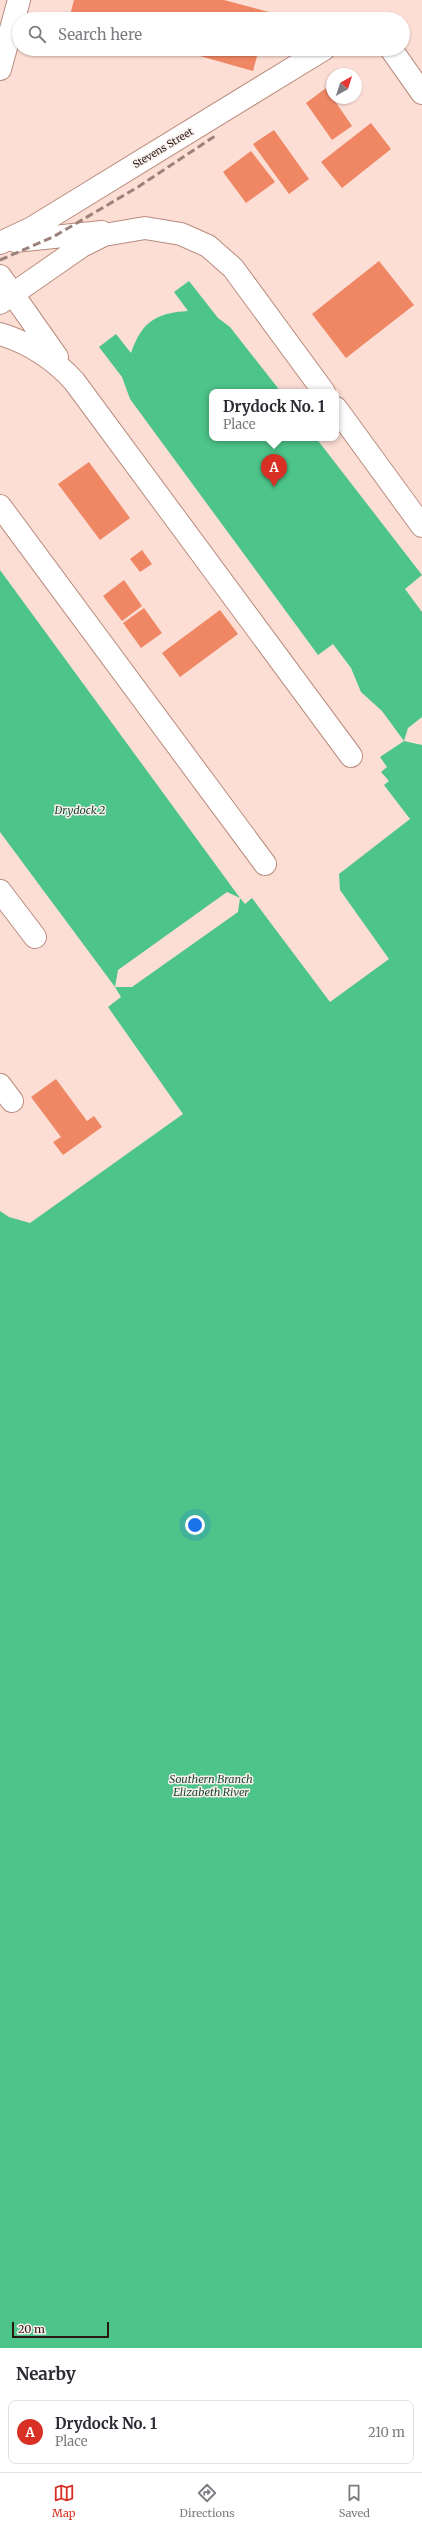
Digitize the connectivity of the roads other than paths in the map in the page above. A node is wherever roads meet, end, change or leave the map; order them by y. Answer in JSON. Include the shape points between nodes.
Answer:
{"nodes":[{"id":1,"x":19,"y":0,"type":"edge"},
{"id":2,"x":16,"y":12,"type":"edge"},
{"id":3,"x":12,"y":25,"type":"edge"},
{"id":4,"x":313,"y":56,"type":"edge"},
{"id":5,"x":396,"y":56,"type":"edge"},
{"id":6,"x":0,"y":69,"type":"edge"},
{"id":7,"x":422,"y":93,"type":"edge"},
{"id":8,"x":127,"y":230,"type":"junction"},
{"id":9,"x":2,"y":243,"type":"edge"},
{"id":10,"x":0,"y":276,"type":"edge"},
{"id":11,"x":7,"y":299,"type":"edge"},
{"id":12,"x":0,"y":334,"type":"edge"},
{"id":13,"x":74,"y":381,"type":"junction"},
{"id":14,"x":322,"y":389,"type":"edge"},
{"id":15,"x":339,"y":412,"type":"edge"},
{"id":16,"x":0,"y":506,"type":"edge"},
{"id":17,"x":422,"y":526,"type":"edge"},
{"id":18,"x":351,"y":756,"type":"dead end"},
{"id":19,"x":265,"y":864,"type":"dead end"},
{"id":20,"x":0,"y":891,"type":"edge"},
{"id":21,"x":34,"y":937,"type":"dead end"}],
"edges":[{"from":1,"to":2,"type":"street"},
{"from":3,"to":6,"type":"street"},
{"from":4,"to":9,"type":"street","name":"Stevens Street","via":[[32,228]]},
{"from":5,"to":7,"type":"street"},
{"from":8,"to":9,"type":"street"},
{"from":8,"to":11,"type":"street","via":[[96,238]]},
{"from":8,"to":14,"type":"street","via":[[145,228],[181,234],[208,246],[221,256],[246,284]]},
{"from":10,"to":11,"type":"street"},
{"from":11,"to":13,"type":"street"},
{"from":12,"to":13,"type":"street","via":[[33,346],[46,354]]},
{"from":13,"to":18,"type":"street"},
{"from":15,"to":17,"type":"street"},
{"from":16,"to":19,"type":"street"},
{"from":20,"to":21,"type":"street"}]}
